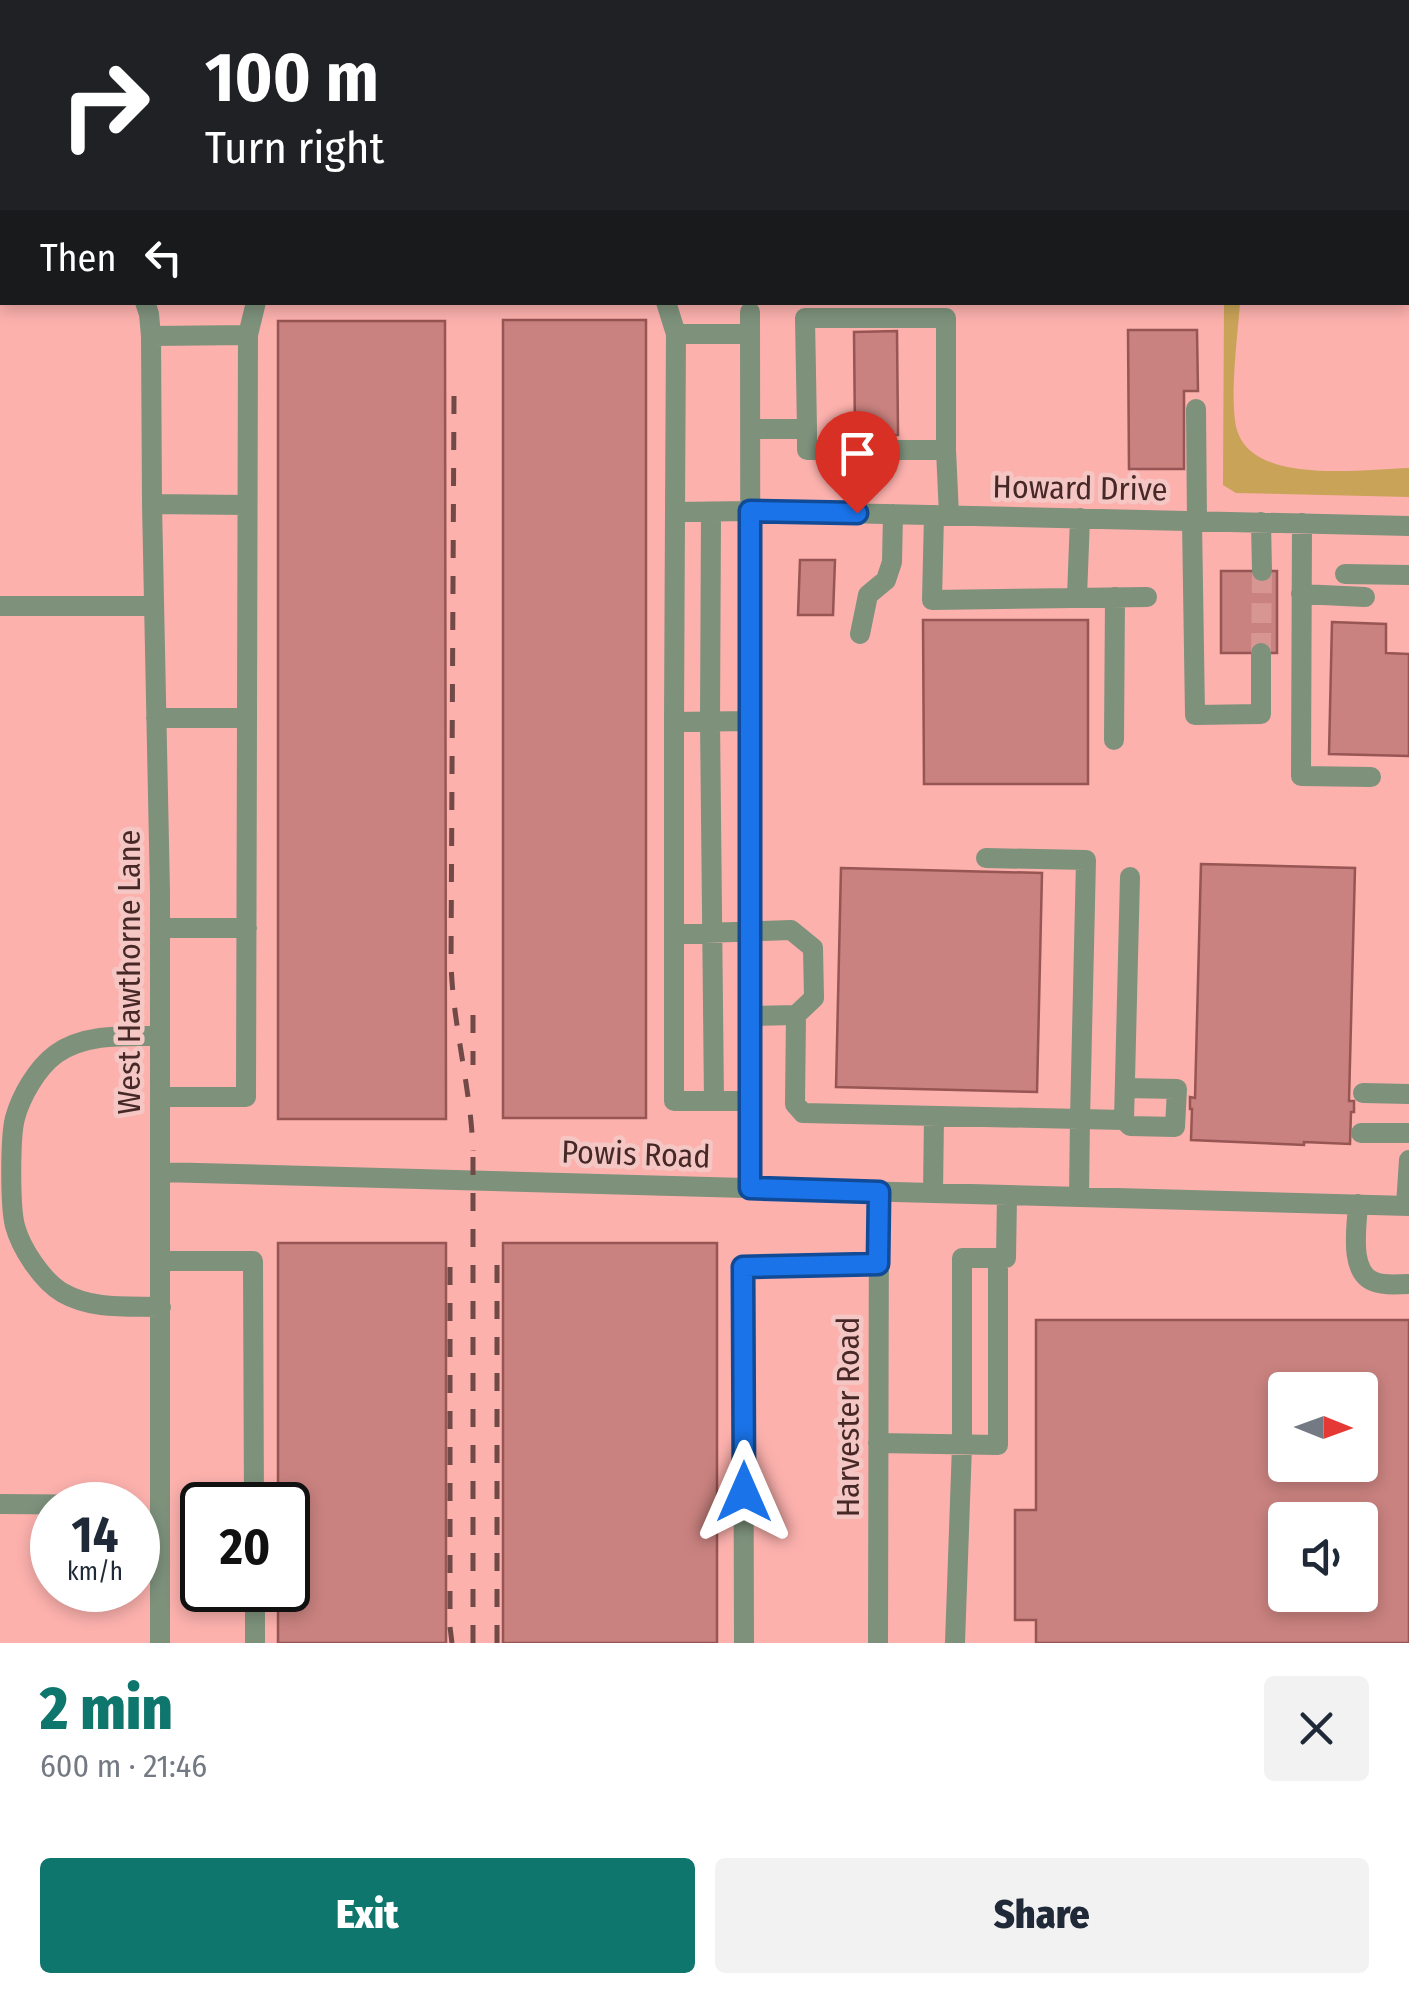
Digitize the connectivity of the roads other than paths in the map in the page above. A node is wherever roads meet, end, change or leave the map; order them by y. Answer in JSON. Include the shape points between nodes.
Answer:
{"nodes":[{"id":1,"x":146,"y":305,"type":"edge"},
{"id":2,"x":255,"y":305,"type":"edge"},
{"id":3,"x":667,"y":305,"type":"edge"},
{"id":4,"x":676,"y":334,"type":"junction"},
{"id":5,"x":248,"y":335,"type":"junction"},
{"id":6,"x":152,"y":336,"type":"junction"},
{"id":7,"x":1196,"y":409,"type":"dead end"},
{"id":8,"x":807,"y":428,"type":"junction"},
{"id":9,"x":750,"y":429,"type":"junction"},
{"id":10,"x":946,"y":450,"type":"junction"},
{"id":11,"x":152,"y":504,"type":"junction"},
{"id":12,"x":247,"y":505,"type":"junction"},
{"id":13,"x":750,"y":511,"type":"junction"},
{"id":14,"x":675,"y":512,"type":"junction"},
{"id":15,"x":711,"y":512,"type":"junction"},
{"id":16,"x":893,"y":514,"type":"junction"},
{"id":17,"x":942,"y":515,"type":"junction"},
{"id":18,"x":1080,"y":518,"type":"junction"},
{"id":19,"x":1195,"y":521,"type":"junction"},
{"id":20,"x":1262,"y":522,"type":"junction"},
{"id":21,"x":1302,"y":523,"type":"junction"},
{"id":22,"x":1409,"y":526,"type":"edge"},
{"id":23,"x":1262,"y":571,"type":"tunnel mouth"},
{"id":24,"x":1345,"y":574,"type":"dead end"},
{"id":25,"x":1409,"y":575,"type":"edge"},
{"id":26,"x":1301,"y":594,"type":"junction"},
{"id":27,"x":1077,"y":597,"type":"junction"},
{"id":28,"x":1114,"y":597,"type":"junction"},
{"id":29,"x":1147,"y":597,"type":"dead end"},
{"id":30,"x":1364,"y":597,"type":"dead end"},
{"id":31,"x":0,"y":606,"type":"edge"},
{"id":32,"x":154,"y":606,"type":"junction"},
{"id":33,"x":860,"y":634,"type":"dead end"},
{"id":34,"x":1262,"y":653,"type":"tunnel mouth"},
{"id":35,"x":156,"y":718,"type":"junction"},
{"id":36,"x":247,"y":718,"type":"junction"},
{"id":37,"x":710,"y":721,"type":"junction"},
{"id":38,"x":750,"y":721,"type":"junction"},
{"id":39,"x":674,"y":722,"type":"junction"},
{"id":40,"x":1114,"y":740,"type":"dead end"},
{"id":41,"x":1371,"y":776,"type":"dead end"},
{"id":42,"x":986,"y":858,"type":"dead end"},
{"id":43,"x":1130,"y":877,"type":"dead end"},
{"id":44,"x":160,"y":928,"type":"junction"},
{"id":45,"x":246,"y":928,"type":"junction"},
{"id":46,"x":750,"y":932,"type":"junction"},
{"id":47,"x":712,"y":933,"type":"junction"},
{"id":48,"x":674,"y":934,"type":"junction"},
{"id":49,"x":796,"y":1015,"type":"junction"},
{"id":50,"x":750,"y":1016,"type":"junction"},
{"id":51,"x":160,"y":1036,"type":"junction"},
{"id":52,"x":1125,"y":1088,"type":"junction"},
{"id":53,"x":1363,"y":1093,"type":"dead end"},
{"id":54,"x":1409,"y":1094,"type":"edge"},
{"id":55,"x":160,"y":1097,"type":"junction"},
{"id":56,"x":750,"y":1100,"type":"junction"},
{"id":57,"x":714,"y":1101,"type":"junction"},
{"id":58,"x":934,"y":1116,"type":"junction"},
{"id":59,"x":1080,"y":1120,"type":"junction"},
{"id":60,"x":1124,"y":1120,"type":"junction"},
{"id":61,"x":1361,"y":1133,"type":"dead end"},
{"id":62,"x":1409,"y":1133,"type":"edge"},
{"id":63,"x":1409,"y":1160,"type":"edge"},
{"id":64,"x":160,"y":1172,"type":"junction"},
{"id":65,"x":750,"y":1188,"type":"junction"},
{"id":66,"x":879,"y":1192,"type":"junction"},
{"id":67,"x":933,"y":1193,"type":"junction"},
{"id":68,"x":1008,"y":1195,"type":"junction"},
{"id":69,"x":1079,"y":1196,"type":"junction"},
{"id":70,"x":1358,"y":1204,"type":"junction"},
{"id":71,"x":1408,"y":1206,"type":"edge"},
{"id":72,"x":998,"y":1258,"type":"junction"},
{"id":73,"x":160,"y":1260,"type":"junction"},
{"id":74,"x":878,"y":1264,"type":"junction"},
{"id":75,"x":1409,"y":1284,"type":"edge"},
{"id":76,"x":161,"y":1308,"type":"junction"},
{"id":77,"x":878,"y":1443,"type":"junction"},
{"id":78,"x":962,"y":1445,"type":"junction"},
{"id":79,"x":254,"y":1482,"type":"edge"},
{"id":80,"x":0,"y":1504,"type":"edge"},
{"id":81,"x":30,"y":1504,"type":"edge"},
{"id":82,"x":161,"y":1504,"type":"joint"},
{"id":83,"x":255,"y":1612,"type":"edge"},
{"id":84,"x":160,"y":1643,"type":"edge"},
{"id":85,"x":255,"y":1643,"type":"edge"},
{"id":86,"x":744,"y":1643,"type":"edge"},
{"id":87,"x":878,"y":1643,"type":"edge"},
{"id":88,"x":956,"y":1643,"type":"edge"}],
"edges":[{"from":1,"to":6,"type":"street","name":"West Hawthorne Lane"},
{"from":2,"to":5,"type":"street"},
{"from":3,"to":4,"type":"street"},
{"from":4,"to":9,"type":"street","via":[[750,323]]},
{"from":4,"to":14,"type":"street"},
{"from":5,"to":6,"type":"street"},
{"from":5,"to":12,"type":"street"},
{"from":6,"to":11,"type":"street","name":"West Hawthorne Lane"},
{"from":7,"to":19,"type":"street"},
{"from":8,"to":9,"type":"street"},
{"from":8,"to":10,"type":"street","via":[[807,450]]},
{"from":8,"to":10,"type":"street","via":[[805,318],[946,318]]},
{"from":9,"to":13,"type":"street"},
{"from":10,"to":17,"type":"street"},
{"from":11,"to":12,"type":"street"},
{"from":11,"to":32,"type":"street","name":"West Hawthorne Lane"},
{"from":12,"to":36,"type":"street"},
{"from":13,"to":15,"type":"street","name":"Howard Drive"},
{"from":13,"to":16,"type":"street","name":"Howard Drive"},
{"from":13,"to":38,"type":"street"},
{"from":14,"to":15,"type":"street","name":"Howard Drive"},
{"from":14,"to":39,"type":"street"},
{"from":15,"to":37,"type":"street"},
{"from":16,"to":17,"type":"street","name":"Howard Drive"},
{"from":16,"to":33,"type":"street","via":[[892,562],[886,580],[870,590]]},
{"from":17,"to":18,"type":"street","name":"Howard Drive"},
{"from":17,"to":27,"type":"street","via":[[932,600]]},
{"from":18,"to":19,"type":"street","name":"Howard Drive"},
{"from":18,"to":27,"type":"street"},
{"from":19,"to":20,"type":"street","name":"Howard Drive"},
{"from":19,"to":34,"type":"street","via":[[1195,715],[1261,714]]},
{"from":20,"to":21,"type":"street","name":"Howard Drive"},
{"from":20,"to":23,"type":"street"},
{"from":21,"to":22,"type":"street","name":"Howard Drive"},
{"from":21,"to":26,"type":"street"},
{"from":24,"to":25,"type":"street"},
{"from":26,"to":30,"type":"street"},
{"from":26,"to":41,"type":"street","via":[[1302,776]]},
{"from":27,"to":28,"type":"street"},
{"from":28,"to":29,"type":"street"},
{"from":28,"to":40,"type":"street"},
{"from":31,"to":32,"type":"street"},
{"from":32,"to":35,"type":"street","name":"West Hawthorne Lane"},
{"from":35,"to":36,"type":"street"},
{"from":35,"to":44,"type":"street","name":"West Hawthorne Lane"},
{"from":36,"to":45,"type":"street"},
{"from":37,"to":38,"type":"street"},
{"from":37,"to":39,"type":"street"},
{"from":37,"to":47,"type":"street"},
{"from":38,"to":46,"type":"street"},
{"from":39,"to":48,"type":"street"},
{"from":42,"to":59,"type":"street","via":[[1086,860]]},
{"from":43,"to":52,"type":"street"},
{"from":44,"to":45,"type":"street"},
{"from":44,"to":51,"type":"street","name":"West Hawthorne Lane"},
{"from":45,"to":55,"type":"street","via":[[246,1097]]},
{"from":46,"to":47,"type":"street"},
{"from":46,"to":49,"type":"street","via":[[791,930],[813,948],[814,998]]},
{"from":46,"to":50,"type":"street"},
{"from":47,"to":48,"type":"street"},
{"from":47,"to":57,"type":"street"},
{"from":48,"to":57,"type":"street","via":[[674,1102]]},
{"from":49,"to":50,"type":"street"},
{"from":49,"to":58,"type":"street","via":[[798,1109]]},
{"from":50,"to":56,"type":"street"},
{"from":51,"to":55,"type":"street","name":"West Hawthorne Lane"},
{"from":51,"to":76,"type":"street","via":[[102,1038],[54,1056],[29,1085],[14,1120],[12,1173],[14,1224],[30,1261],[62,1292],[105,1307]]},
{"from":52,"to":60,"type":"street"},
{"from":52,"to":60,"type":"street","via":[[1177,1089],[1176,1127],[1130,1126]]},
{"from":53,"to":54,"type":"street"},
{"from":55,"to":64,"type":"street","name":"West Hawthorne Lane"},
{"from":56,"to":57,"type":"street"},
{"from":56,"to":65,"type":"street"},
{"from":58,"to":59,"type":"street"},
{"from":58,"to":67,"type":"street"},
{"from":59,"to":60,"type":"street"},
{"from":59,"to":69,"type":"street"},
{"from":61,"to":62,"type":"street"},
{"from":63,"to":71,"type":"street"},
{"from":64,"to":65,"type":"street","name":"Powis Road"},
{"from":64,"to":73,"type":"street","name":"West Hawthorne Lane"},
{"from":65,"to":66,"type":"street","name":"Powis Road"},
{"from":66,"to":67,"type":"street","name":"Powis Road"},
{"from":66,"to":74,"type":"street","name":"Harvester Road"},
{"from":67,"to":68,"type":"street","name":"Powis Road"},
{"from":68,"to":69,"type":"street","name":"Powis Road"},
{"from":68,"to":72,"type":"street","via":[[1006,1258]]},
{"from":69,"to":70,"type":"street","name":"Powis Road"},
{"from":70,"to":71,"type":"street","name":"Powis Road"},
{"from":70,"to":75,"type":"street","via":[[1357,1256],[1364,1275]]},
{"from":72,"to":78,"type":"street","via":[[962,1258]]},
{"from":72,"to":78,"type":"street","via":[[998,1445]]},
{"from":73,"to":76,"type":"street","name":"West Hawthorne Lane"},
{"from":73,"to":79,"type":"street","via":[[252,1261]]},
{"from":74,"to":77,"type":"street","name":"Harvester Road"},
{"from":74,"to":86,"type":"street","via":[[743,1267]]},
{"from":76,"to":82,"type":"street","name":"West Hawthorne Lane"},
{"from":77,"to":78,"type":"street"},
{"from":77,"to":87,"type":"street","name":"Harvester Road"},
{"from":78,"to":88,"type":"street"},
{"from":80,"to":81,"type":"street"},
{"from":82,"to":84,"type":"street","name":"West Hawthorne Lane"},
{"from":83,"to":85,"type":"street"}]}
